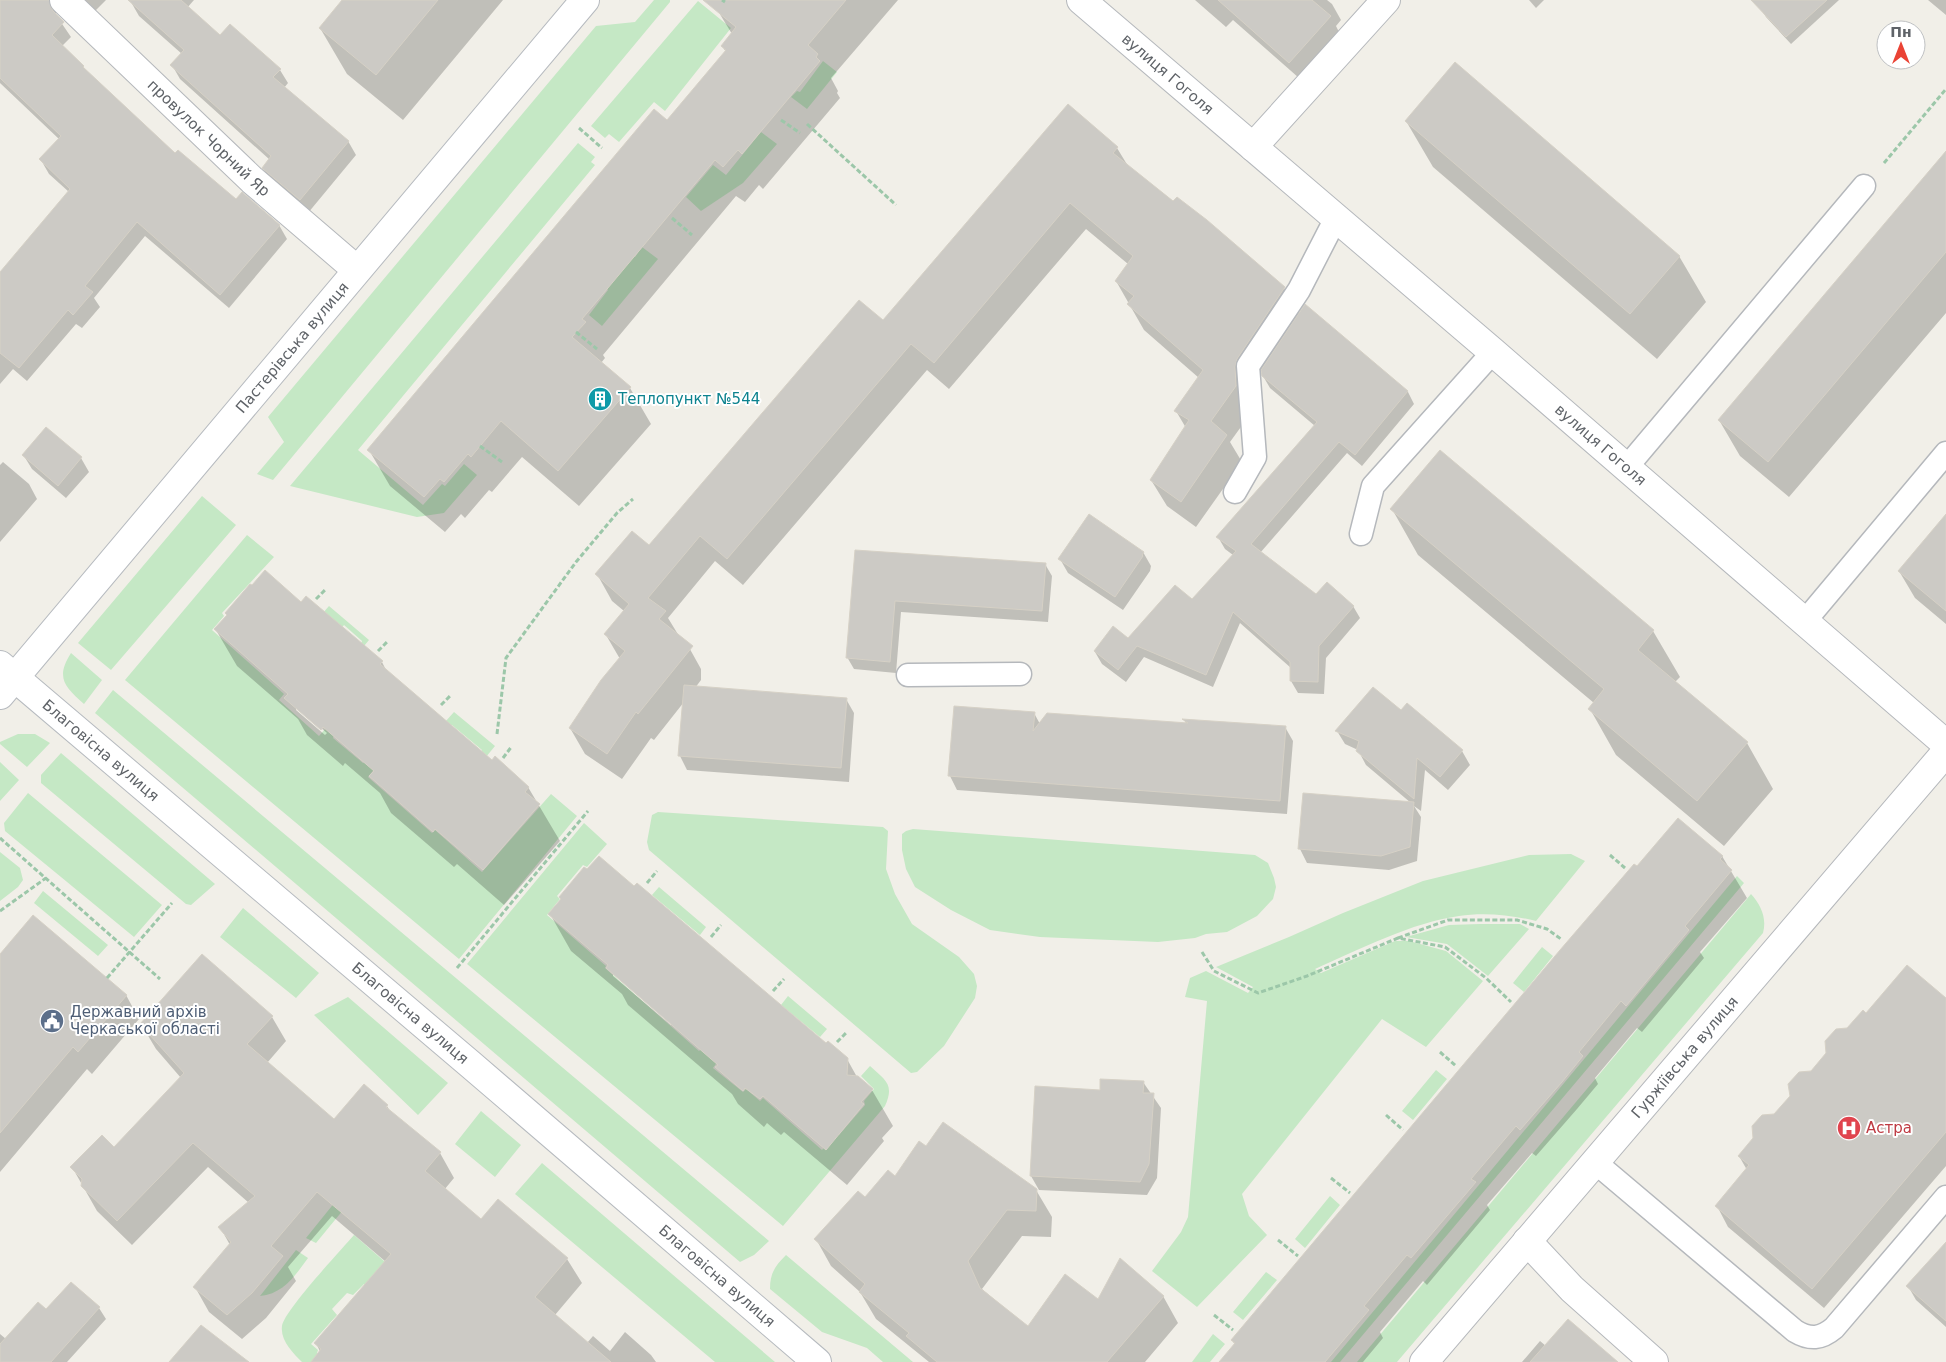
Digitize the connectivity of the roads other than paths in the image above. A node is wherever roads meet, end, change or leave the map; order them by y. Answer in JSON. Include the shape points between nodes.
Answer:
{"nodes":[{"id":1,"x":64,"y":0,"type":"edge"},
{"id":2,"x":585,"y":0,"type":"edge"},
{"id":3,"x":1081,"y":0,"type":"edge"},
{"id":4,"x":1386,"y":0,"type":"edge"},
{"id":5,"x":1253,"y":147,"type":"junction"},
{"id":6,"x":1864,"y":186,"type":"road end"},
{"id":7,"x":1336,"y":218,"type":"junction"},
{"id":8,"x":357,"y":270,"type":"junction"},
{"id":9,"x":1492,"y":352,"type":"junction"},
{"id":10,"x":1946,"y":454,"type":"edge"},
{"id":11,"x":1626,"y":468,"type":"junction"},
{"id":12,"x":1235,"y":492,"type":"dead end"},
{"id":13,"x":1361,"y":534,"type":"dead end"},
{"id":14,"x":1805,"y":621,"type":"junction"},
{"id":15,"x":1020,"y":674,"type":"dead end"},
{"id":16,"x":908,"y":675,"type":"dead end"},
{"id":17,"x":5,"y":679,"type":"edge"},
{"id":18,"x":1946,"y":744,"type":"edge"},
{"id":19,"x":1946,"y":752,"type":"edge"},
{"id":20,"x":1596,"y":1163,"type":"junction"},
{"id":21,"x":1946,"y":1197,"type":"edge"},
{"id":22,"x":1526,"y":1242,"type":"junction"},
{"id":23,"x":817,"y":1362,"type":"edge"},
{"id":24,"x":1424,"y":1362,"type":"edge"},
{"id":25,"x":1654,"y":1362,"type":"edge"}],
"edges":[{"from":1,"to":8,"type":"street","name":"провулок Чорний Яр","via":[[252,180]]},
{"from":2,"to":8,"type":"street","name":"Пастерівська вулиця"},
{"from":3,"to":5,"type":"street","name":"вулиця Гоголя"},
{"from":4,"to":5,"type":"street"},
{"from":5,"to":7,"type":"street","name":"вулиця Гоголя"},
{"from":6,"to":11,"type":"lane"},
{"from":7,"to":9,"type":"street","name":"вулиця Гоголя"},
{"from":7,"to":12,"type":"lane","via":[[1299,290],[1248,366],[1255,457]]},
{"from":8,"to":17,"type":"street","name":"Пастерівська вулиця"},
{"from":9,"to":11,"type":"street","name":"вулиця Гоголя"},
{"from":9,"to":13,"type":"lane","via":[[1373,486]]},
{"from":10,"to":14,"type":"lane"},
{"from":11,"to":14,"type":"street","name":"вулиця Гоголя"},
{"from":14,"to":18,"type":"street","name":"вулиця Гоголя"},
{"from":15,"to":16,"type":"lane"},
{"from":17,"to":23,"type":"street","name":"Благовісна вулиця","via":[[470,1064]]},
{"from":19,"to":20,"type":"street","name":"Гуржіївська вулиця"},
{"from":20,"to":21,"type":"lane","via":[[1804,1337],[1826,1335],[1834,1328]]},
{"from":20,"to":22,"type":"street","name":"Гуржіївська вулиця"},
{"from":22,"to":24,"type":"street","name":"Гуржіївська вулиця"},
{"from":22,"to":25,"type":"street","via":[[1572,1289]]}]}
